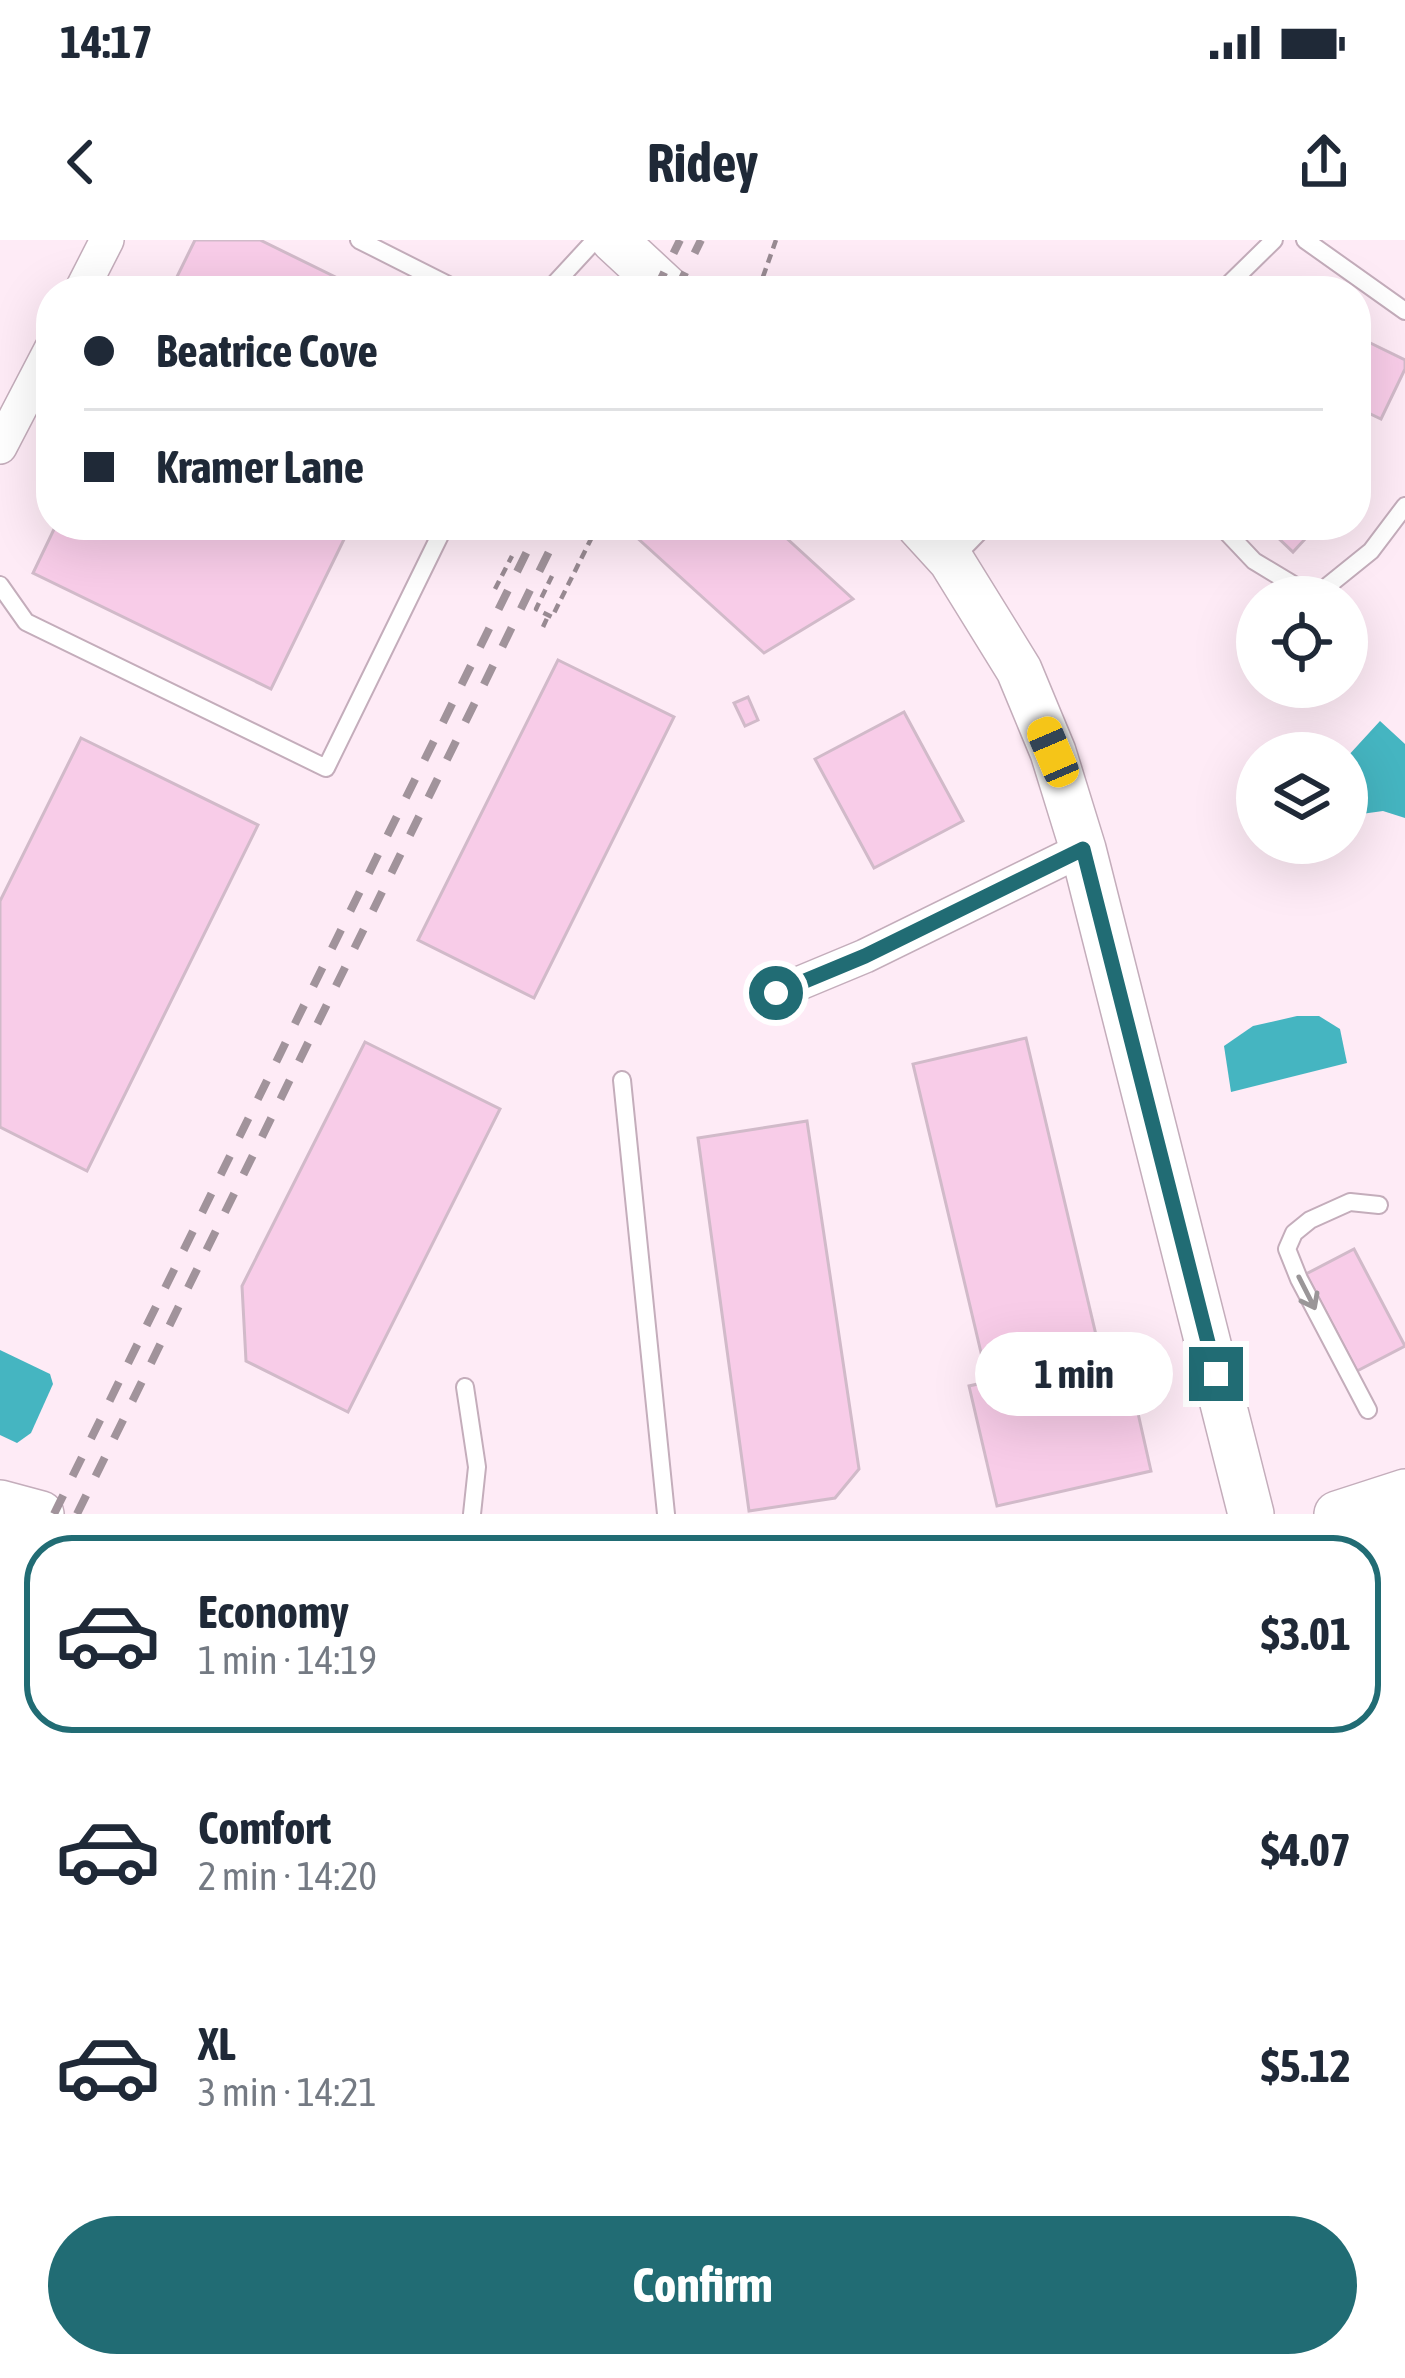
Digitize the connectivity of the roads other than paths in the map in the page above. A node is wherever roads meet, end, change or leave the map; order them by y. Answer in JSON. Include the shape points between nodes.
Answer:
{"nodes":[{"id":1,"x":107,"y":240,"type":"edge"},
{"id":2,"x":359,"y":240,"type":"edge"},
{"id":3,"x":595,"y":240,"type":"edge"},
{"id":4,"x":614,"y":240,"type":"edge"},
{"id":5,"x":1274,"y":240,"type":"edge"},
{"id":6,"x":1305,"y":240,"type":"edge"},
{"id":7,"x":89,"y":276,"type":"edge"},
{"id":8,"x":430,"y":276,"type":"edge"},
{"id":9,"x":562,"y":276,"type":"edge"},
{"id":10,"x":653,"y":276,"type":"edge"},
{"id":11,"x":1237,"y":276,"type":"edge"},
{"id":12,"x":1356,"y":276,"type":"edge"},
{"id":13,"x":1371,"y":287,"type":"edge"},
{"id":14,"x":1405,"y":311,"type":"edge"},
{"id":15,"x":36,"y":378,"type":"edge"},
{"id":16,"x":0,"y":447,"type":"edge"},
{"id":17,"x":1405,"y":506,"type":"edge"},
{"id":18,"x":438,"y":540,"type":"edge"},
{"id":19,"x":933,"y":540,"type":"edge"},
{"id":20,"x":971,"y":540,"type":"edge"},
{"id":21,"x":1234,"y":540,"type":"edge"},
{"id":22,"x":951,"y":560,"type":"junction"},
{"id":23,"x":0,"y":585,"type":"edge"},
{"id":24,"x":1083,"y":849,"type":"junction"},
{"id":25,"x":776,"y":993,"type":"dead end"},
{"id":26,"x":622,"y":1080,"type":"dead end"},
{"id":27,"x":1379,"y":1205,"type":"dead end"},
{"id":28,"x":465,"y":1387,"type":"dead end"},
{"id":29,"x":1368,"y":1410,"type":"dead end"},
{"id":30,"x":1405,"y":1492,"type":"edge"},
{"id":31,"x":0,"y":1503,"type":"edge"},
{"id":32,"x":41,"y":1514,"type":"edge"},
{"id":33,"x":472,"y":1514,"type":"edge"},
{"id":34,"x":666,"y":1514,"type":"edge"},
{"id":35,"x":1251,"y":1514,"type":"edge"},
{"id":36,"x":1337,"y":1514,"type":"edge"}],
"edges":[{"from":1,"to":7,"type":"street"},
{"from":2,"to":8,"type":"lane"},
{"from":3,"to":9,"type":"lane"},
{"from":4,"to":10,"type":"street"},
{"from":5,"to":11,"type":"lane"},
{"from":6,"to":12,"type":"lane"},
{"from":13,"to":14,"type":"lane"},
{"from":15,"to":16,"type":"street"},
{"from":17,"to":21,"type":"lane","via":[[1371,551],[1314,597]]},
{"from":18,"to":23,"type":"lane","via":[[326,768],[26,622]]},
{"from":19,"to":22,"type":"street"},
{"from":20,"to":22,"type":"lane"},
{"from":22,"to":24,"type":"street","via":[[1019,670]]},
{"from":24,"to":25,"type":"street"},
{"from":24,"to":35,"type":"street"},
{"from":26,"to":34,"type":"lane"},
{"from":27,"to":29,"type":"lane","one_way":true,"via":[[1350,1202],[1310,1220],[1287,1250]]},
{"from":28,"to":33,"type":"lane","via":[[477,1467]]},
{"from":30,"to":36,"type":"street"},
{"from":31,"to":32,"type":"street"}]}
